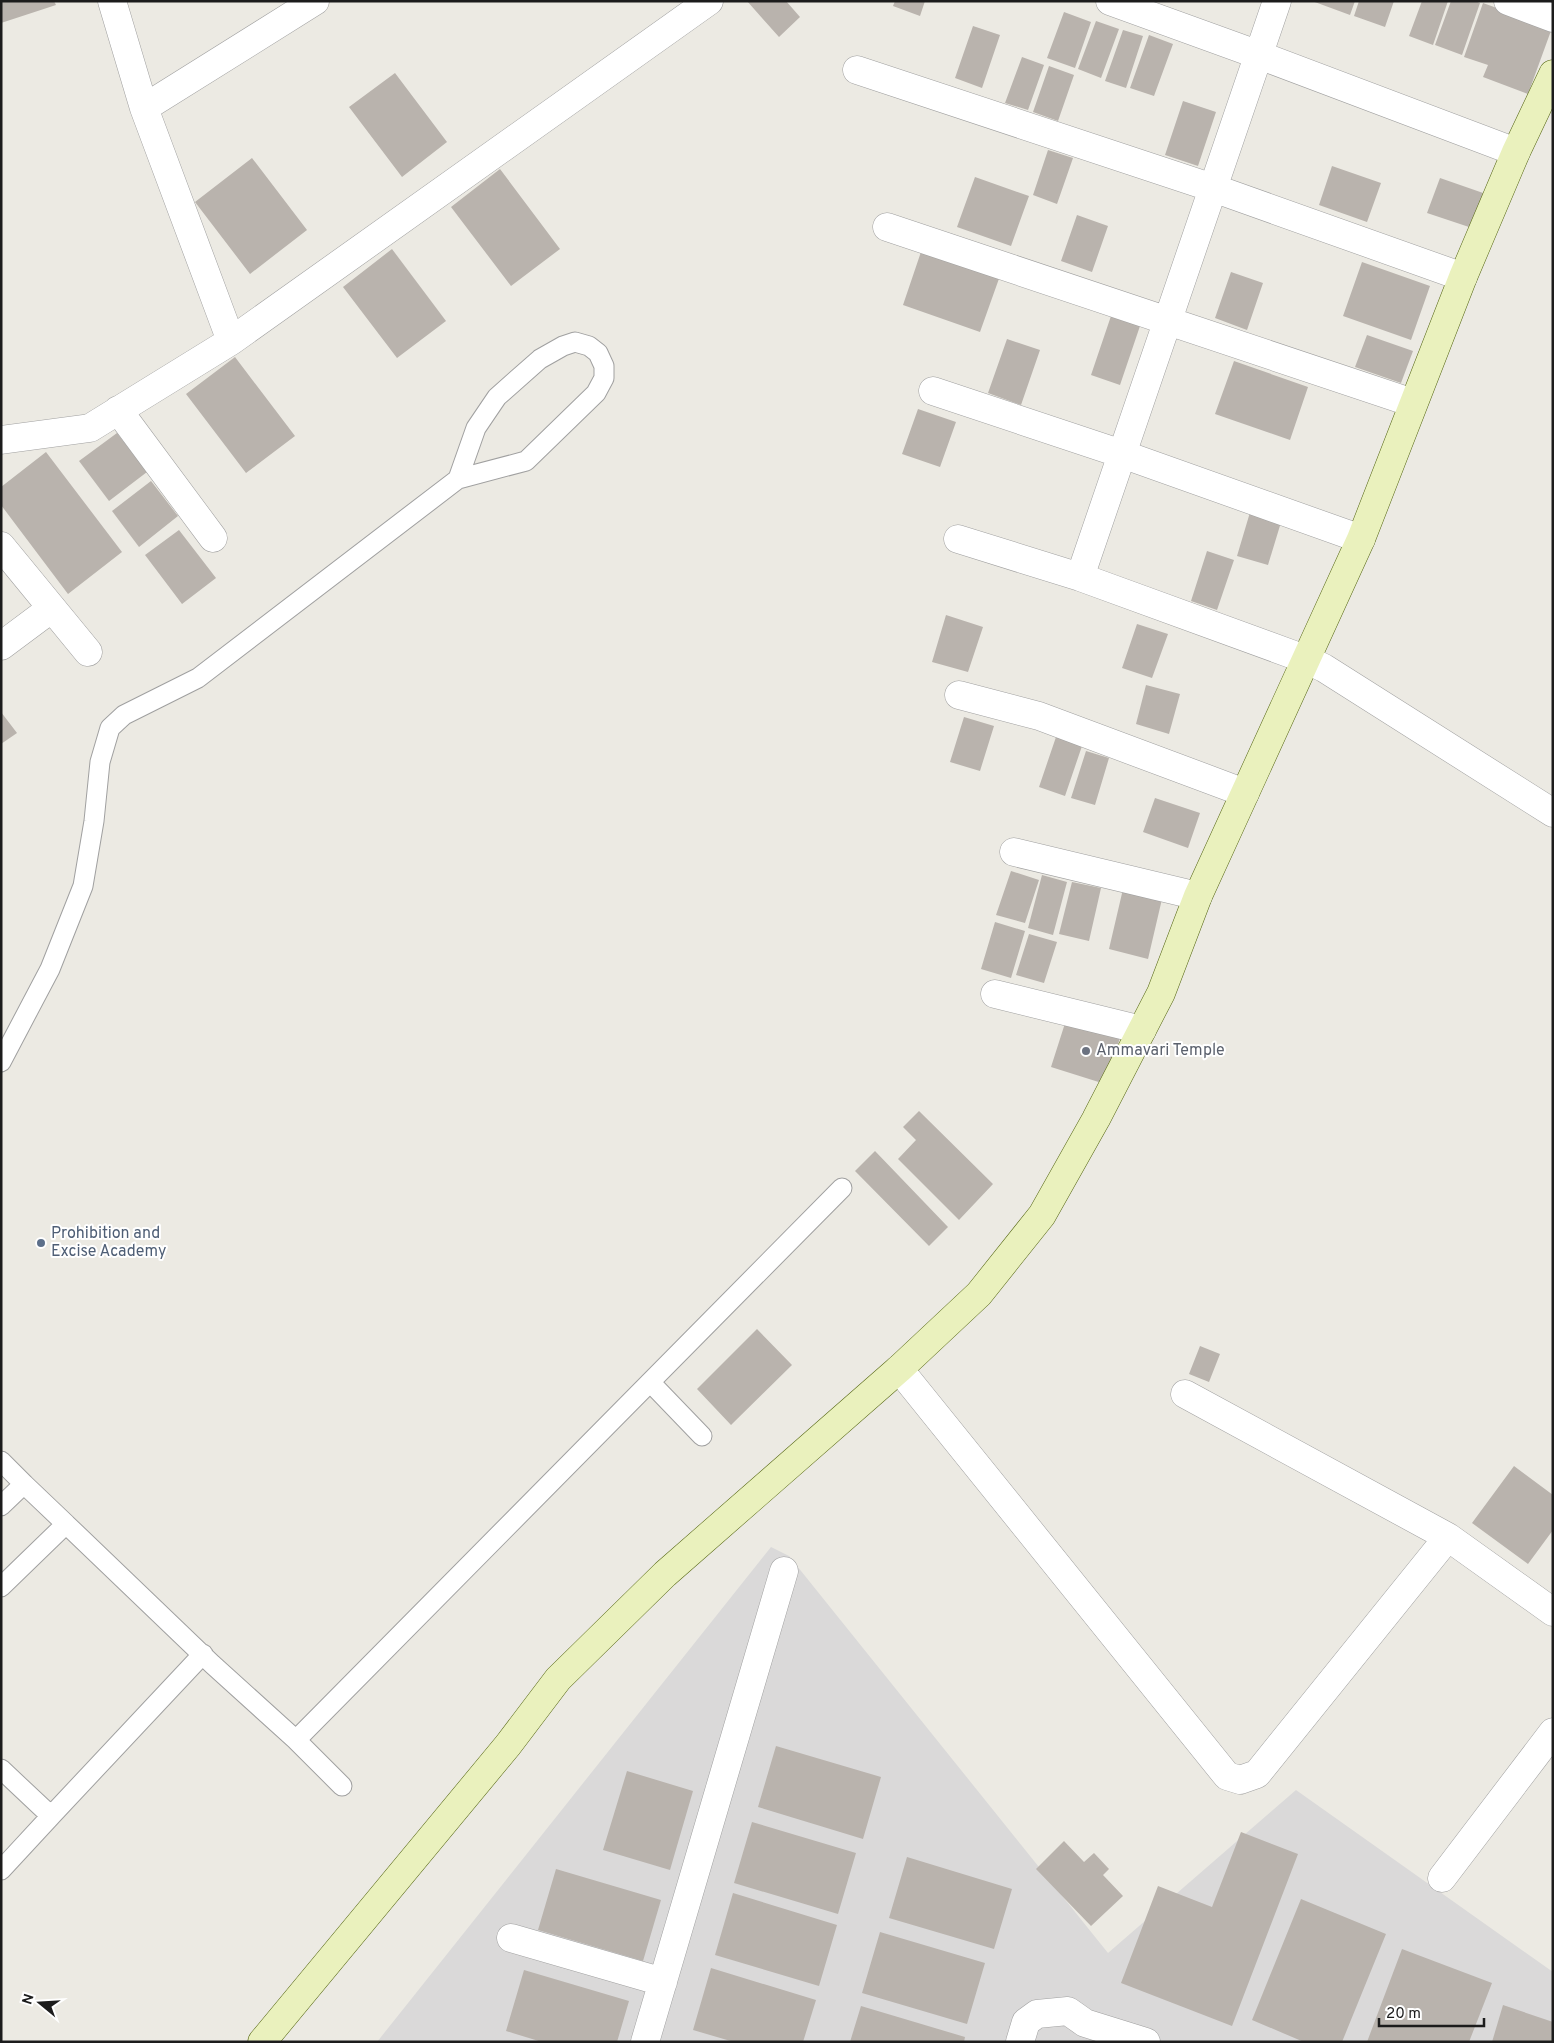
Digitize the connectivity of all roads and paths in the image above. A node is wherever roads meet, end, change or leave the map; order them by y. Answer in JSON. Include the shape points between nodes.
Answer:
{"nodes":[{"id":1,"x":112,"y":1,"type":"edge"},
{"id":2,"x":315,"y":1,"type":"edge"},
{"id":3,"x":709,"y":1,"type":"edge"},
{"id":4,"x":1110,"y":1,"type":"edge"},
{"id":5,"x":1277,"y":1,"type":"edge"},
{"id":6,"x":1508,"y":1,"type":"edge"},
{"id":7,"x":1553,"y":18,"type":"edge"},
{"id":8,"x":1259,"y":55,"type":"junction"},
{"id":9,"x":857,"y":70,"type":"dead end"},
{"id":10,"x":1553,"y":74,"type":"edge"},
{"id":11,"x":144,"y":108,"type":"junction"},
{"id":12,"x":1516,"y":152,"type":"junction"},
{"id":13,"x":1213,"y":188,"type":"junction"},
{"id":14,"x":886,"y":227,"type":"dead end"},
{"id":15,"x":1463,"y":277,"type":"junction"},
{"id":16,"x":1167,"y":321,"type":"junction"},
{"id":17,"x":230,"y":341,"type":"junction"},
{"id":18,"x":933,"y":391,"type":"dead end"},
{"id":19,"x":1413,"y":403,"type":"junction"},
{"id":20,"x":118,"y":410,"type":"junction"},
{"id":21,"x":3,"y":435,"type":"edge"},
{"id":22,"x":1122,"y":454,"type":"junction"},
{"id":23,"x":458,"y":479,"type":"junction"},
{"id":24,"x":214,"y":538,"type":"dead end"},
{"id":25,"x":958,"y":539,"type":"dead end"},
{"id":26,"x":1361,"y":540,"type":"junction"},
{"id":27,"x":1,"y":546,"type":"edge"},
{"id":28,"x":1080,"y":578,"type":"junction"},
{"id":29,"x":52,"y":608,"type":"junction"},
{"id":30,"x":1,"y":646,"type":"edge"},
{"id":31,"x":88,"y":652,"type":"dead end"},
{"id":32,"x":1305,"y":659,"type":"junction"},
{"id":33,"x":959,"y":695,"type":"dead end"},
{"id":34,"x":1245,"y":793,"type":"junction"},
{"id":35,"x":1553,"y":813,"type":"edge"},
{"id":36,"x":1014,"y":852,"type":"dead end"},
{"id":37,"x":1198,"y":896,"type":"junction"},
{"id":38,"x":995,"y":994,"type":"dead end"},
{"id":39,"x":1142,"y":1030,"type":"junction"},
{"id":40,"x":1,"y":1062,"type":"edge"},
{"id":41,"x":842,"y":1188,"type":"dead end"},
{"id":42,"x":899,"y":1369,"type":"junction"},
{"id":43,"x":650,"y":1382,"type":"junction"},
{"id":44,"x":1185,"y":1394,"type":"dead end"},
{"id":45,"x":702,"y":1436,"type":"dead end"},
{"id":46,"x":1,"y":1462,"type":"edge"},
{"id":47,"x":24,"y":1484,"type":"junction"},
{"id":48,"x":1,"y":1506,"type":"edge"},
{"id":49,"x":66,"y":1524,"type":"junction"},
{"id":50,"x":1448,"y":1537,"type":"junction"},
{"id":51,"x":784,"y":1571,"type":"dead end"},
{"id":52,"x":1,"y":1587,"type":"edge"},
{"id":53,"x":1553,"y":1612,"type":"edge"},
{"id":54,"x":203,"y":1654,"type":"junction"},
{"id":55,"x":1553,"y":1732,"type":"edge"},
{"id":56,"x":296,"y":1740,"type":"junction"},
{"id":57,"x":1,"y":1770,"type":"edge"},
{"id":58,"x":342,"y":1786,"type":"dead end"},
{"id":59,"x":51,"y":1816,"type":"junction"},
{"id":60,"x":1,"y":1870,"type":"edge"},
{"id":61,"x":1442,"y":1878,"type":"dead end"},
{"id":62,"x":511,"y":1938,"type":"dead end"},
{"id":63,"x":663,"y":1982,"type":"junction"},
{"id":64,"x":1082,"y":2033,"type":"edge"},
{"id":65,"x":262,"y":2042,"type":"edge"},
{"id":66,"x":645,"y":2042,"type":"edge"},
{"id":67,"x":1020,"y":2042,"type":"edge"},
{"id":68,"x":1146,"y":2042,"type":"edge"}],
"edges":[{"from":1,"to":11,"type":"street"},
{"from":2,"to":11,"type":"street"},
{"from":3,"to":17,"type":"street"},
{"from":4,"to":8,"type":"street"},
{"from":5,"to":8,"type":"street"},
{"from":6,"to":7,"type":"street"},
{"from":8,"to":12,"type":"street"},
{"from":8,"to":13,"type":"street"},
{"from":9,"to":13,"type":"street"},
{"from":10,"to":12,"type":"street"},
{"from":11,"to":17,"type":"street"},
{"from":12,"to":15,"type":"street"},
{"from":13,"to":15,"type":"street"},
{"from":13,"to":16,"type":"street"},
{"from":14,"to":16,"type":"street"},
{"from":15,"to":19,"type":"street"},
{"from":16,"to":19,"type":"street"},
{"from":16,"to":22,"type":"street"},
{"from":17,"to":20,"type":"street"},
{"from":18,"to":22,"type":"street"},
{"from":19,"to":26,"type":"street"},
{"from":20,"to":21,"type":"street","via":[[90,428]]},
{"from":20,"to":24,"type":"street"},
{"from":22,"to":26,"type":"street"},
{"from":22,"to":28,"type":"street"},
{"from":23,"to":23,"type":"lane","via":[[526,461],[596,393],[604,378],[604,366],[598,353],[575,342],[563,346],[540,359],[497,397],[476,428]]},
{"from":23,"to":40,"type":"lane","via":[[198,678],[124,715],[110,728],[100,762],[83,886],[50,969]]},
{"from":25,"to":28,"type":"street"},
{"from":26,"to":32,"type":"street"},
{"from":27,"to":29,"type":"street"},
{"from":28,"to":32,"type":"street"},
{"from":29,"to":30,"type":"street"},
{"from":29,"to":31,"type":"street"},
{"from":32,"to":34,"type":"street"},
{"from":32,"to":35,"type":"street"},
{"from":33,"to":34,"type":"street","via":[[1039,716]]},
{"from":34,"to":37,"type":"street"},
{"from":36,"to":37,"type":"street"},
{"from":37,"to":39,"type":"street","via":[[1161,992]]},
{"from":38,"to":39,"type":"street"},
{"from":39,"to":42,"type":"street","via":[[1042,1215],[979,1294]]},
{"from":41,"to":43,"type":"lane"},
{"from":42,"to":50,"type":"street","via":[[1228,1776],[1240,1780],[1257,1774]]},
{"from":42,"to":65,"type":"street","via":[[665,1574],[558,1679],[508,1745]]},
{"from":43,"to":45,"type":"lane"},
{"from":43,"to":56,"type":"lane"},
{"from":44,"to":50,"type":"street"},
{"from":46,"to":47,"type":"lane"},
{"from":47,"to":48,"type":"lane"},
{"from":47,"to":49,"type":"lane"},
{"from":49,"to":52,"type":"lane"},
{"from":49,"to":54,"type":"lane"},
{"from":50,"to":53,"type":"street"},
{"from":51,"to":63,"type":"street"},
{"from":54,"to":56,"type":"lane"},
{"from":54,"to":59,"type":"lane"},
{"from":55,"to":61,"type":"street"},
{"from":56,"to":58,"type":"lane"},
{"from":57,"to":59,"type":"lane"},
{"from":59,"to":60,"type":"lane"},
{"from":62,"to":63,"type":"street"},
{"from":63,"to":66,"type":"street"},
{"from":64,"to":67,"type":"street","via":[[1068,2011],[1037,2014],[1026,2022]]},
{"from":64,"to":68,"type":"street"}]}
